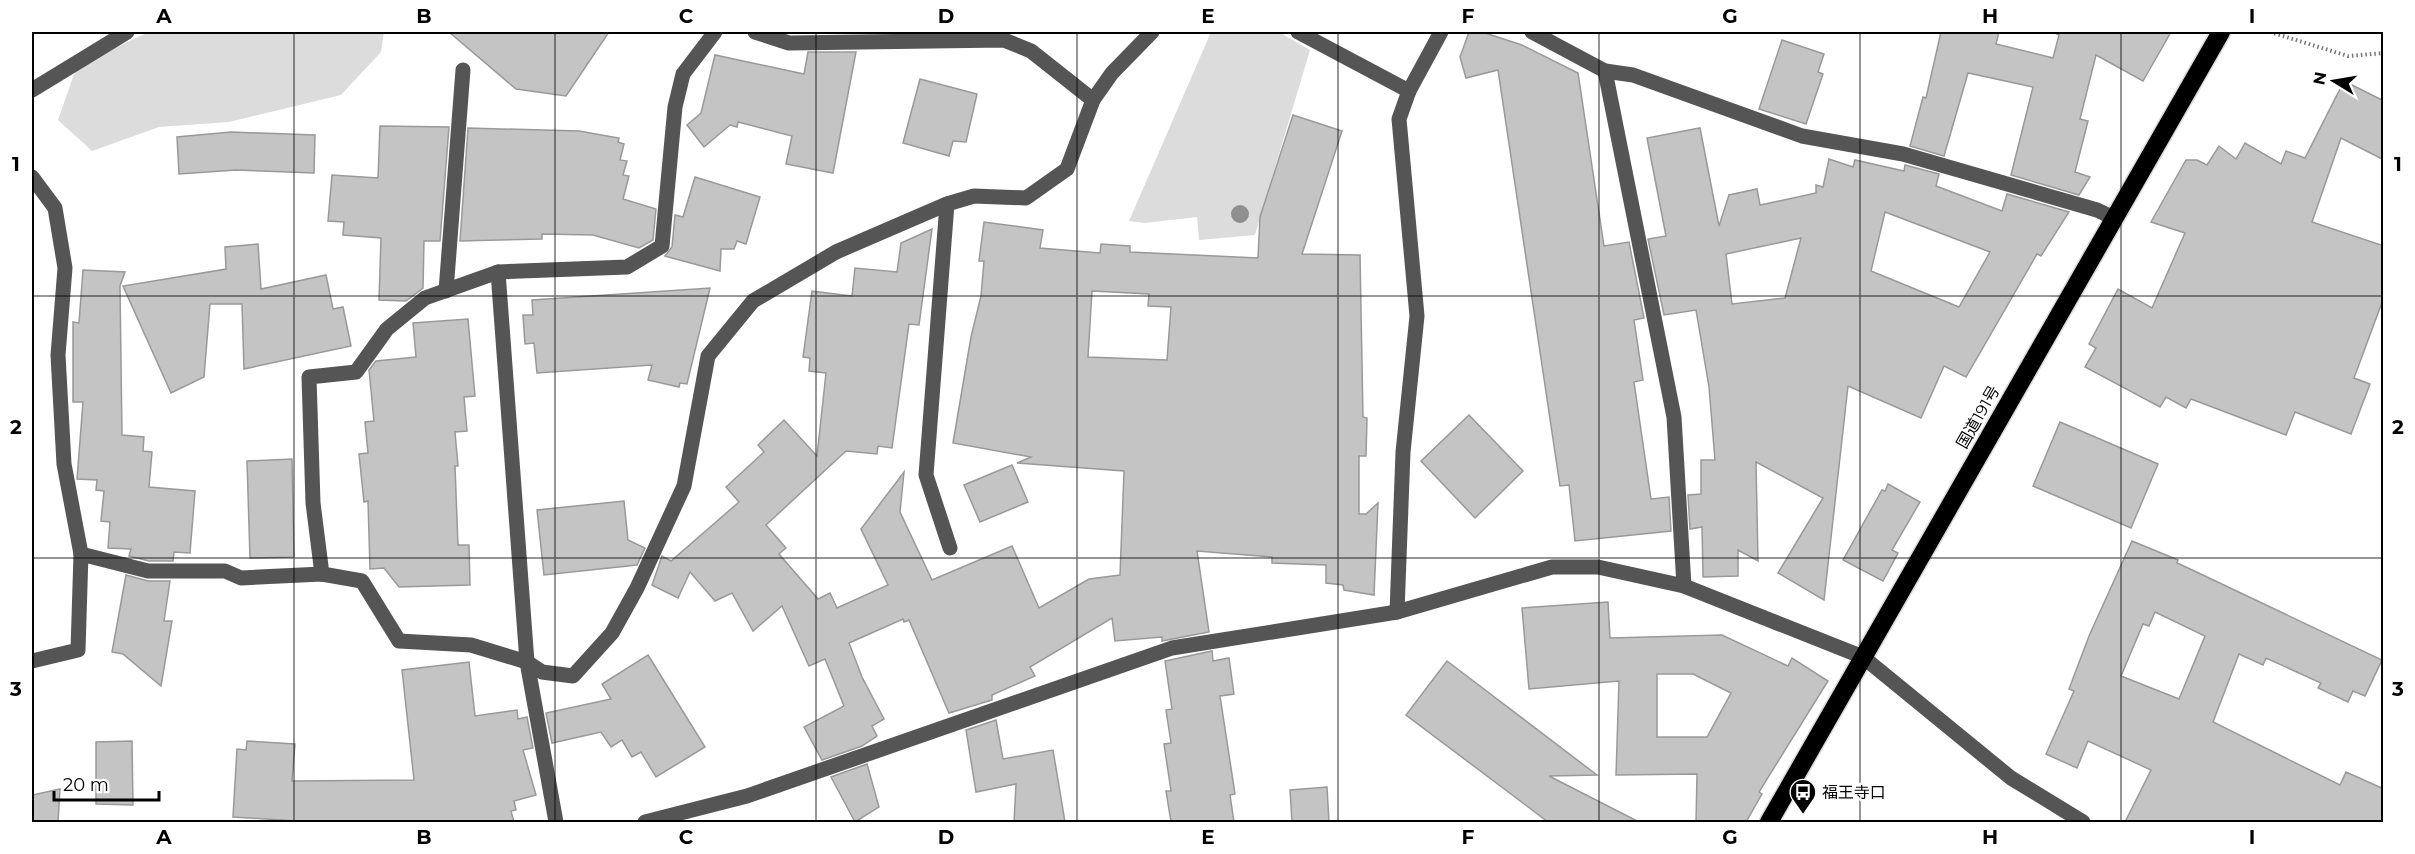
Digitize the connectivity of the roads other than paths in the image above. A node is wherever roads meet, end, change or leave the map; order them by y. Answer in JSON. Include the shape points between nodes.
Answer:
{"nodes":[{"id":1,"x":127,"y":32,"type":"edge"},
{"id":2,"x":715,"y":32,"type":"edge"},
{"id":3,"x":755,"y":32,"type":"edge"},
{"id":4,"x":1152,"y":32,"type":"edge"},
{"id":5,"x":1298,"y":32,"type":"edge"},
{"id":6,"x":1441,"y":32,"type":"edge"},
{"id":7,"x":1532,"y":32,"type":"edge"},
{"id":8,"x":2221,"y":32,"type":"edge"},
{"id":9,"x":463,"y":70,"type":"dead end"},
{"id":10,"x":1605,"y":71,"type":"junction"},
{"id":11,"x":32,"y":90,"type":"edge"},
{"id":12,"x":1409,"y":92,"type":"junction"},
{"id":13,"x":1093,"y":100,"type":"junction"},
{"id":14,"x":32,"y":177,"type":"edge"},
{"id":15,"x":947,"y":204,"type":"junction"},
{"id":16,"x":2114,"y":218,"type":"junction"},
{"id":17,"x":498,"y":272,"type":"junction"},
{"id":18,"x":446,"y":291,"type":"junction"},
{"id":19,"x":950,"y":548,"type":"dead end"},
{"id":20,"x":81,"y":554,"type":"junction"},
{"id":21,"x":322,"y":574,"type":"junction"},
{"id":22,"x":1684,"y":586,"type":"junction"},
{"id":23,"x":1397,"y":612,"type":"junction"},
{"id":24,"x":1863,"y":657,"type":"junction"},
{"id":25,"x":32,"y":661,"type":"edge"},
{"id":26,"x":527,"y":662,"type":"junction"},
{"id":27,"x":556,"y":822,"type":"edge"},
{"id":28,"x":645,"y":822,"type":"edge"},
{"id":29,"x":1769,"y":822,"type":"edge"},
{"id":30,"x":2083,"y":822,"type":"edge"}],
"edges":[{"from":1,"to":11,"type":"street"},
{"from":2,"to":17,"type":"street","via":[[683,74],[675,107],[662,246],[627,267]]},
{"from":3,"to":13,"type":"street","via":[[789,43],[1004,39],[1031,51]]},
{"from":4,"to":13,"type":"street","via":[[1112,73]]},
{"from":5,"to":12,"type":"street"},
{"from":6,"to":12,"type":"street"},
{"from":7,"to":10,"type":"street"},
{"from":8,"to":16,"type":"highway","name":"国道191号"},
{"from":9,"to":18,"type":"street"},
{"from":10,"to":16,"type":"street","via":[[1633,75],[1802,136],[1903,154]]},
{"from":10,"to":22,"type":"street","via":[[1674,417]]},
{"from":12,"to":23,"type":"street","via":[[1399,119],[1417,316],[1403,452]]},
{"from":13,"to":15,"type":"street","via":[[1067,169],[1026,198],[974,196]]},
{"from":14,"to":20,"type":"street","via":[[55,208],[65,268],[58,356],[64,464]]},
{"from":15,"to":19,"type":"street","via":[[927,475]]},
{"from":15,"to":26,"type":"street","via":[[836,252],[753,301],[708,356],[684,486],[638,588],[612,633],[573,676],[542,672]]},
{"from":16,"to":24,"type":"highway","name":"国道191号"},
{"from":17,"to":18,"type":"street"},
{"from":17,"to":26,"type":"street"},
{"from":18,"to":21,"type":"street","via":[[425,298],[387,329],[356,372],[309,377],[313,503]]},
{"from":20,"to":21,"type":"street","via":[[148,571],[225,571],[241,578]]},
{"from":20,"to":25,"type":"street","via":[[78,650]]},
{"from":21,"to":26,"type":"street","via":[[362,581],[399,641],[471,645]]},
{"from":22,"to":23,"type":"street","via":[[1598,567],[1552,567]]},
{"from":22,"to":24,"type":"street"},
{"from":23,"to":28,"type":"street","via":[[1172,648],[747,796]]},
{"from":24,"to":29,"type":"highway","name":"国道191号"},
{"from":24,"to":30,"type":"street","via":[[2011,778]]},
{"from":26,"to":27,"type":"street"}]}
